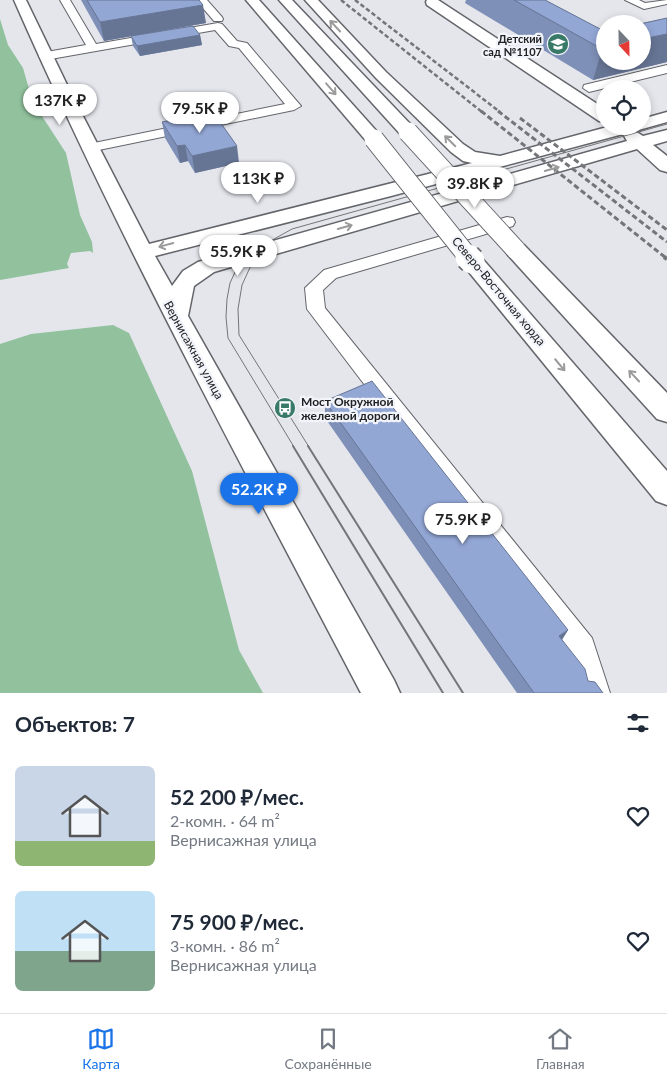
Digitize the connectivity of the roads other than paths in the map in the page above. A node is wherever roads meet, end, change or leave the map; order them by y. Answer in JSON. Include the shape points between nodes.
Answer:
{"nodes":[{"id":1,"x":20,"y":0,"type":"edge"},
{"id":2,"x":65,"y":0,"type":"edge"},
{"id":3,"x":201,"y":0,"type":"edge"},
{"id":4,"x":252,"y":0,"type":"edge"},
{"id":5,"x":285,"y":0,"type":"edge"},
{"id":6,"x":311,"y":0,"type":"edge"},
{"id":7,"x":630,"y":0,"type":"edge"},
{"id":8,"x":435,"y":1,"type":"edge"},
{"id":9,"x":667,"y":1,"type":"edge"},
{"id":10,"x":218,"y":19,"type":"dead end"},
{"id":11,"x":93,"y":48,"type":"junction"},
{"id":12,"x":45,"y":56,"type":"junction"},
{"id":13,"x":664,"y":68,"type":"edge"},
{"id":14,"x":589,"y":88,"type":"dead end"},
{"id":15,"x":596,"y":111,"type":"edge"},
{"id":16,"x":667,"y":117,"type":"edge"},
{"id":17,"x":651,"y":121,"type":"edge"},
{"id":18,"x":596,"y":135,"type":"edge"},
{"id":19,"x":633,"y":135,"type":"edge"},
{"id":20,"x":667,"y":135,"type":"edge"},
{"id":21,"x":642,"y":144,"type":"junction"},
{"id":22,"x":89,"y":148,"type":"junction"},
{"id":23,"x":510,"y":159,"type":"junction"},
{"id":24,"x":667,"y":166,"type":"edge"},
{"id":25,"x":507,"y":222,"type":"dead end"},
{"id":26,"x":142,"y":252,"type":"junction"},
{"id":27,"x":176,"y":315,"type":"junction"},
{"id":28,"x":667,"y":412,"type":"edge"},
{"id":29,"x":667,"y":492,"type":"edge"},
{"id":30,"x":381,"y":693,"type":"edge"},
{"id":31,"x":595,"y":693,"type":"edge"}],
"edges":[{"from":1,"to":12,"type":"main road","name":"Вернисажная улица"},
{"from":2,"to":11,"type":"lane"},
{"from":3,"to":10,"type":"lane"},
{"from":4,"to":29,"type":"main road","name":"Северо-Восточная хорда","one_way":true,"bridge":true,"via":[[374,139],[472,261]]},
{"from":28,"to":5,"type":"main road","one_way":true,"bridge":true},
{"from":23,"to":6,"type":"main road","one_way":true,"via":[[480,160],[457,148],[381,75]]},
{"from":7,"to":9,"type":"lane","via":[[644,6]]},
{"from":8,"to":15,"type":"main road"},
{"from":11,"to":12,"type":"lane"},
{"from":11,"to":22,"type":"lane","via":[[218,26],[233,44],[243,45],[294,106]]},
{"from":12,"to":22,"type":"main road","name":"Вернисажная улица"},
{"from":13,"to":14,"type":"lane"},
{"from":16,"to":17,"type":"main road"},
{"from":18,"to":23,"type":"main road"},
{"from":19,"to":21,"type":"main road"},
{"from":20,"to":21,"type":"main road"},
{"from":21,"to":24,"type":"main road"},
{"from":27,"to":21,"type":"main road","one_way":true,"via":[[184,281],[206,267]]},
{"from":22,"to":26,"type":"main road","name":"Вернисажная улица"},
{"from":23,"to":26,"type":"main road","one_way":true},
{"from":25,"to":31,"type":"lane","via":[[330,274],[314,288],[316,309],[582,648]]},
{"from":26,"to":27,"type":"main road","name":"Вернисажная улица"},
{"from":27,"to":30,"type":"main road","name":"Вернисажная улица"}]}
